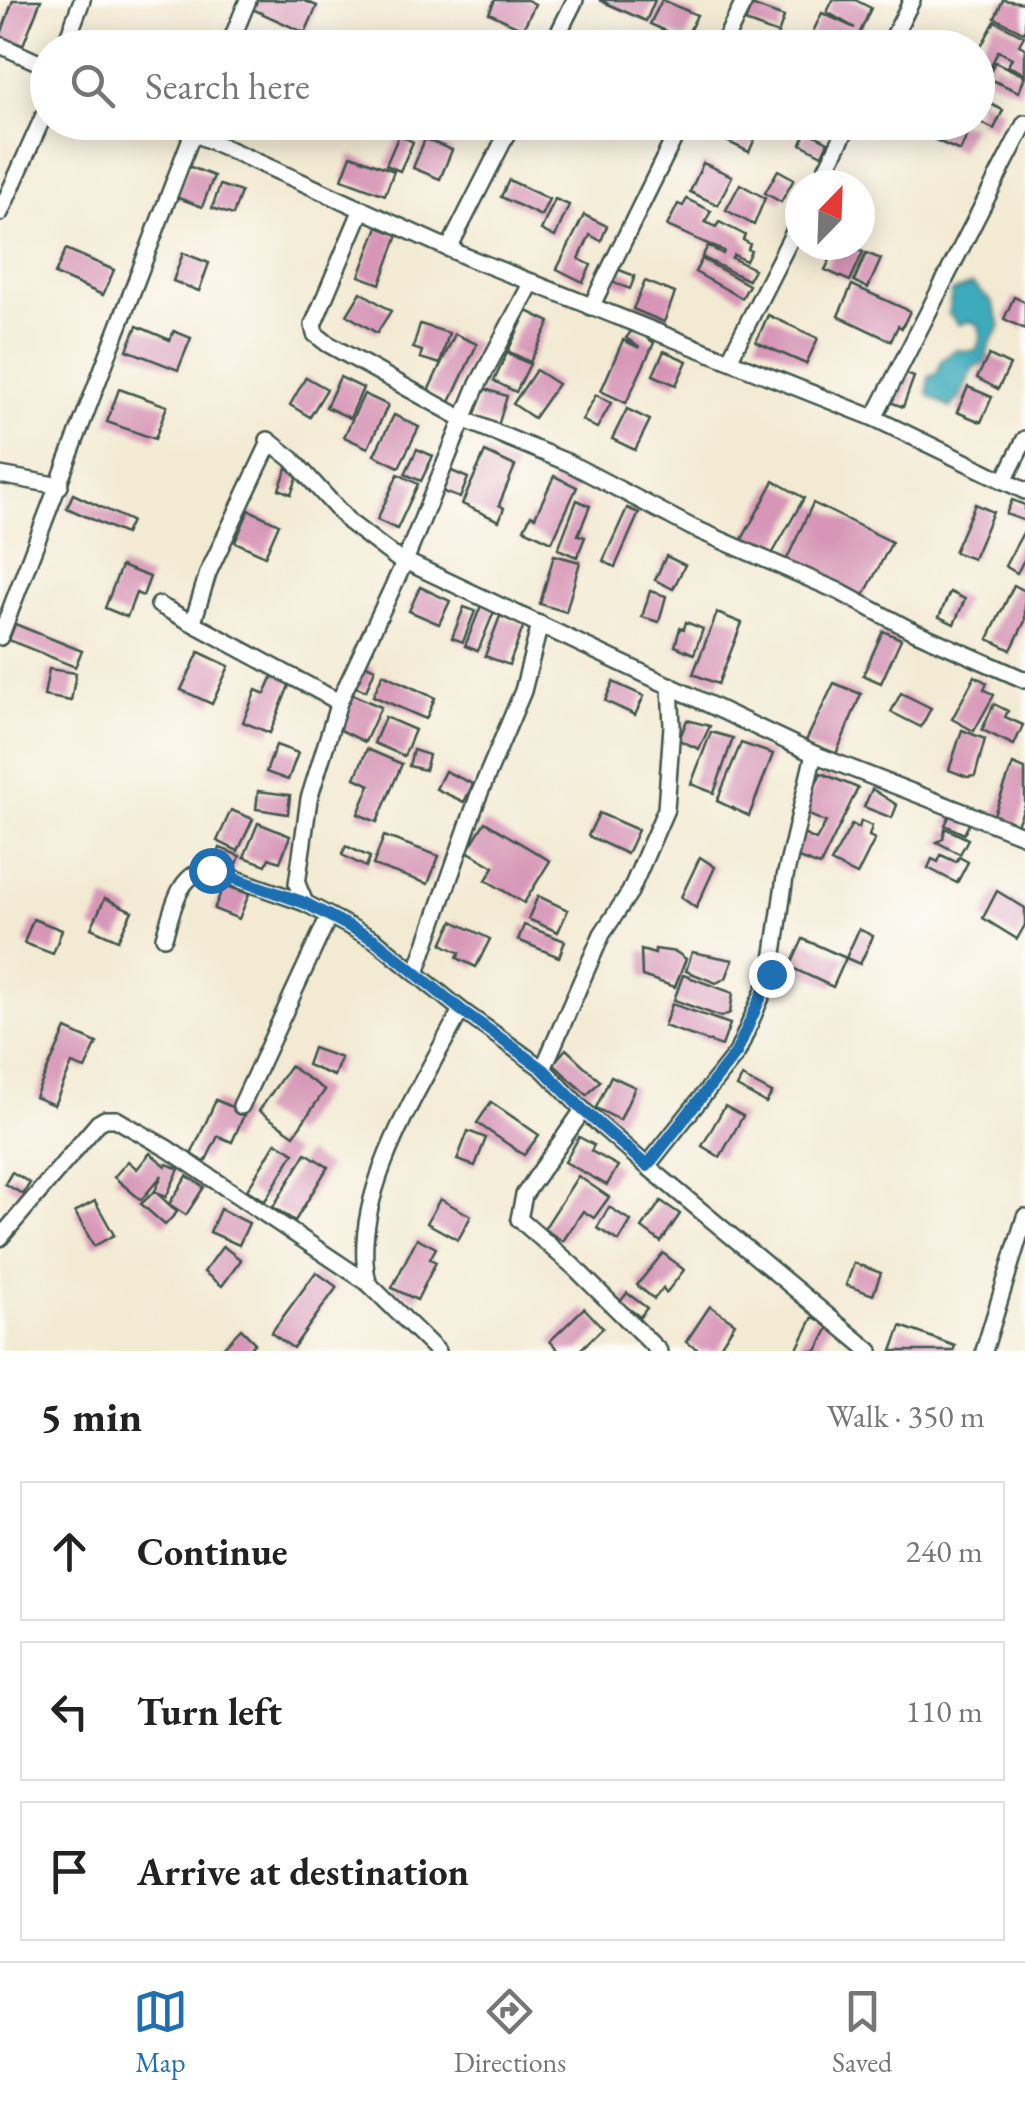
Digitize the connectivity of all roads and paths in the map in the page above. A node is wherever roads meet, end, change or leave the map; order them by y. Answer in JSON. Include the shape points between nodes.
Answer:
{"nodes":[{"id":1,"x":82,"y":0,"type":"edge"},
{"id":2,"x":248,"y":0,"type":"edge"},
{"id":3,"x":575,"y":0,"type":"edge"},
{"id":4,"x":746,"y":0,"type":"edge"},
{"id":5,"x":912,"y":0,"type":"edge"},
{"id":6,"x":71,"y":30,"type":"edge"},
{"id":7,"x":236,"y":30,"type":"edge"},
{"id":8,"x":560,"y":30,"type":"edge"},
{"id":9,"x":730,"y":30,"type":"edge"},
{"id":10,"x":897,"y":30,"type":"edge"},
{"id":11,"x":0,"y":45,"type":"edge"},
{"id":12,"x":30,"y":59,"type":"edge"},
{"id":13,"x":1025,"y":122,"type":"edge"},
{"id":14,"x":33,"y":140,"type":"edge"},
{"id":15,"x":190,"y":140,"type":"edge"},
{"id":16,"x":220,"y":140,"type":"edge"},
{"id":17,"x":503,"y":140,"type":"edge"},
{"id":18,"x":673,"y":140,"type":"edge"},
{"id":19,"x":841,"y":140,"type":"edge"},
{"id":20,"x":826,"y":170,"type":"edge"},
{"id":21,"x":362,"y":209,"type":"junction"},
{"id":22,"x":0,"y":212,"type":"edge"},
{"id":23,"x":448,"y":248,"type":"junction"},
{"id":24,"x":785,"y":249,"type":"edge"},
{"id":25,"x":532,"y":282,"type":"junction"},
{"id":26,"x":591,"y":306,"type":"junction"},
{"id":27,"x":728,"y":360,"type":"junction"},
{"id":28,"x":874,"y":418,"type":"junction"},
{"id":29,"x":463,"y":419,"type":"junction"},
{"id":30,"x":1025,"y":440,"type":"edge"},
{"id":31,"x":0,"y":475,"type":"edge"},
{"id":32,"x":1004,"y":481,"type":"junction"},
{"id":33,"x":60,"y":486,"type":"junction"},
{"id":34,"x":1025,"y":491,"type":"edge"},
{"id":35,"x":404,"y":562,"type":"junction"},
{"id":36,"x":160,"y":605,"type":"dead end"},
{"id":37,"x":193,"y":622,"type":"junction"},
{"id":38,"x":540,"y":624,"type":"junction"},
{"id":39,"x":0,"y":637,"type":"edge"},
{"id":40,"x":1025,"y":680,"type":"edge"},
{"id":41,"x":670,"y":685,"type":"junction"},
{"id":42,"x":339,"y":702,"type":"junction"},
{"id":43,"x":814,"y":754,"type":"junction"},
{"id":44,"x":1025,"y":836,"type":"edge"},
{"id":45,"x":305,"y":903,"type":"junction"},
{"id":46,"x":328,"y":918,"type":"junction"},
{"id":47,"x":164,"y":937,"type":"dead end"},
{"id":48,"x":416,"y":972,"type":"junction"},
{"id":49,"x":461,"y":1010,"type":"junction"},
{"id":50,"x":543,"y":1069,"type":"junction"},
{"id":51,"x":241,"y":1106,"type":"dead end"},
{"id":52,"x":583,"y":1110,"type":"junction"},
{"id":53,"x":647,"y":1166,"type":"junction"},
{"id":54,"x":1025,"y":1217,"type":"edge"},
{"id":55,"x":0,"y":1238,"type":"edge"},
{"id":56,"x":368,"y":1283,"type":"junction"},
{"id":57,"x":438,"y":1351,"type":"edge"},
{"id":58,"x":659,"y":1351,"type":"edge"},
{"id":59,"x":870,"y":1351,"type":"edge"},
{"id":60,"x":984,"y":1351,"type":"edge"}],
"edges":[{"from":1,"to":6,"type":"street"},
{"from":2,"to":7,"type":"street"},
{"from":3,"to":8,"type":"street"},
{"from":4,"to":9,"type":"street"},
{"from":5,"to":10,"type":"street"},
{"from":11,"to":12,"type":"street"},
{"from":13,"to":28,"type":"street"},
{"from":14,"to":22,"type":"street"},
{"from":15,"to":33,"type":"street"},
{"from":16,"to":21,"type":"street"},
{"from":17,"to":23,"type":"street"},
{"from":18,"to":26,"type":"street"},
{"from":19,"to":20,"type":"street"},
{"from":21,"to":23,"type":"street"},
{"from":21,"to":29,"type":"street","via":[[318,306],[316,334]]},
{"from":23,"to":25,"type":"street"},
{"from":24,"to":27,"type":"street"},
{"from":25,"to":26,"type":"street"},
{"from":25,"to":29,"type":"street"},
{"from":26,"to":27,"type":"street"},
{"from":27,"to":28,"type":"street"},
{"from":28,"to":32,"type":"street"},
{"from":29,"to":35,"type":"street"},
{"from":29,"to":40,"type":"street","via":[[570,463],[691,527]]},
{"from":30,"to":32,"type":"street"},
{"from":31,"to":33,"type":"street"},
{"from":32,"to":34,"type":"street"},
{"from":33,"to":39,"type":"street"},
{"from":35,"to":37,"type":"street","via":[[348,522],[269,441],[208,573]]},
{"from":35,"to":38,"type":"street"},
{"from":35,"to":42,"type":"street"},
{"from":36,"to":37,"type":"street"},
{"from":37,"to":42,"type":"street"},
{"from":38,"to":41,"type":"street"},
{"from":38,"to":48,"type":"street","via":[[523,691]]},
{"from":41,"to":43,"type":"street"},
{"from":41,"to":50,"type":"street","via":[[666,809]]},
{"from":42,"to":45,"type":"street","via":[[308,799],[297,884]]},
{"from":43,"to":44,"type":"street"},
{"from":43,"to":53,"type":"street","via":[[771,974],[736,1053]]},
{"from":45,"to":46,"type":"street"},
{"from":45,"to":47,"type":"street","via":[[202,870],[184,882]]},
{"from":46,"to":48,"type":"street","via":[[375,940]]},
{"from":46,"to":51,"type":"street"},
{"from":48,"to":49,"type":"street"},
{"from":49,"to":50,"type":"street"},
{"from":49,"to":56,"type":"street","via":[[388,1153],[372,1200],[363,1261]]},
{"from":50,"to":52,"type":"street"},
{"from":52,"to":53,"type":"street"},
{"from":52,"to":58,"type":"street","via":[[524,1195],[518,1219]]},
{"from":53,"to":59,"type":"street"},
{"from":54,"to":60,"type":"street"},
{"from":55,"to":56,"type":"street","via":[[98,1122],[116,1119]]},
{"from":56,"to":57,"type":"street"}]}
